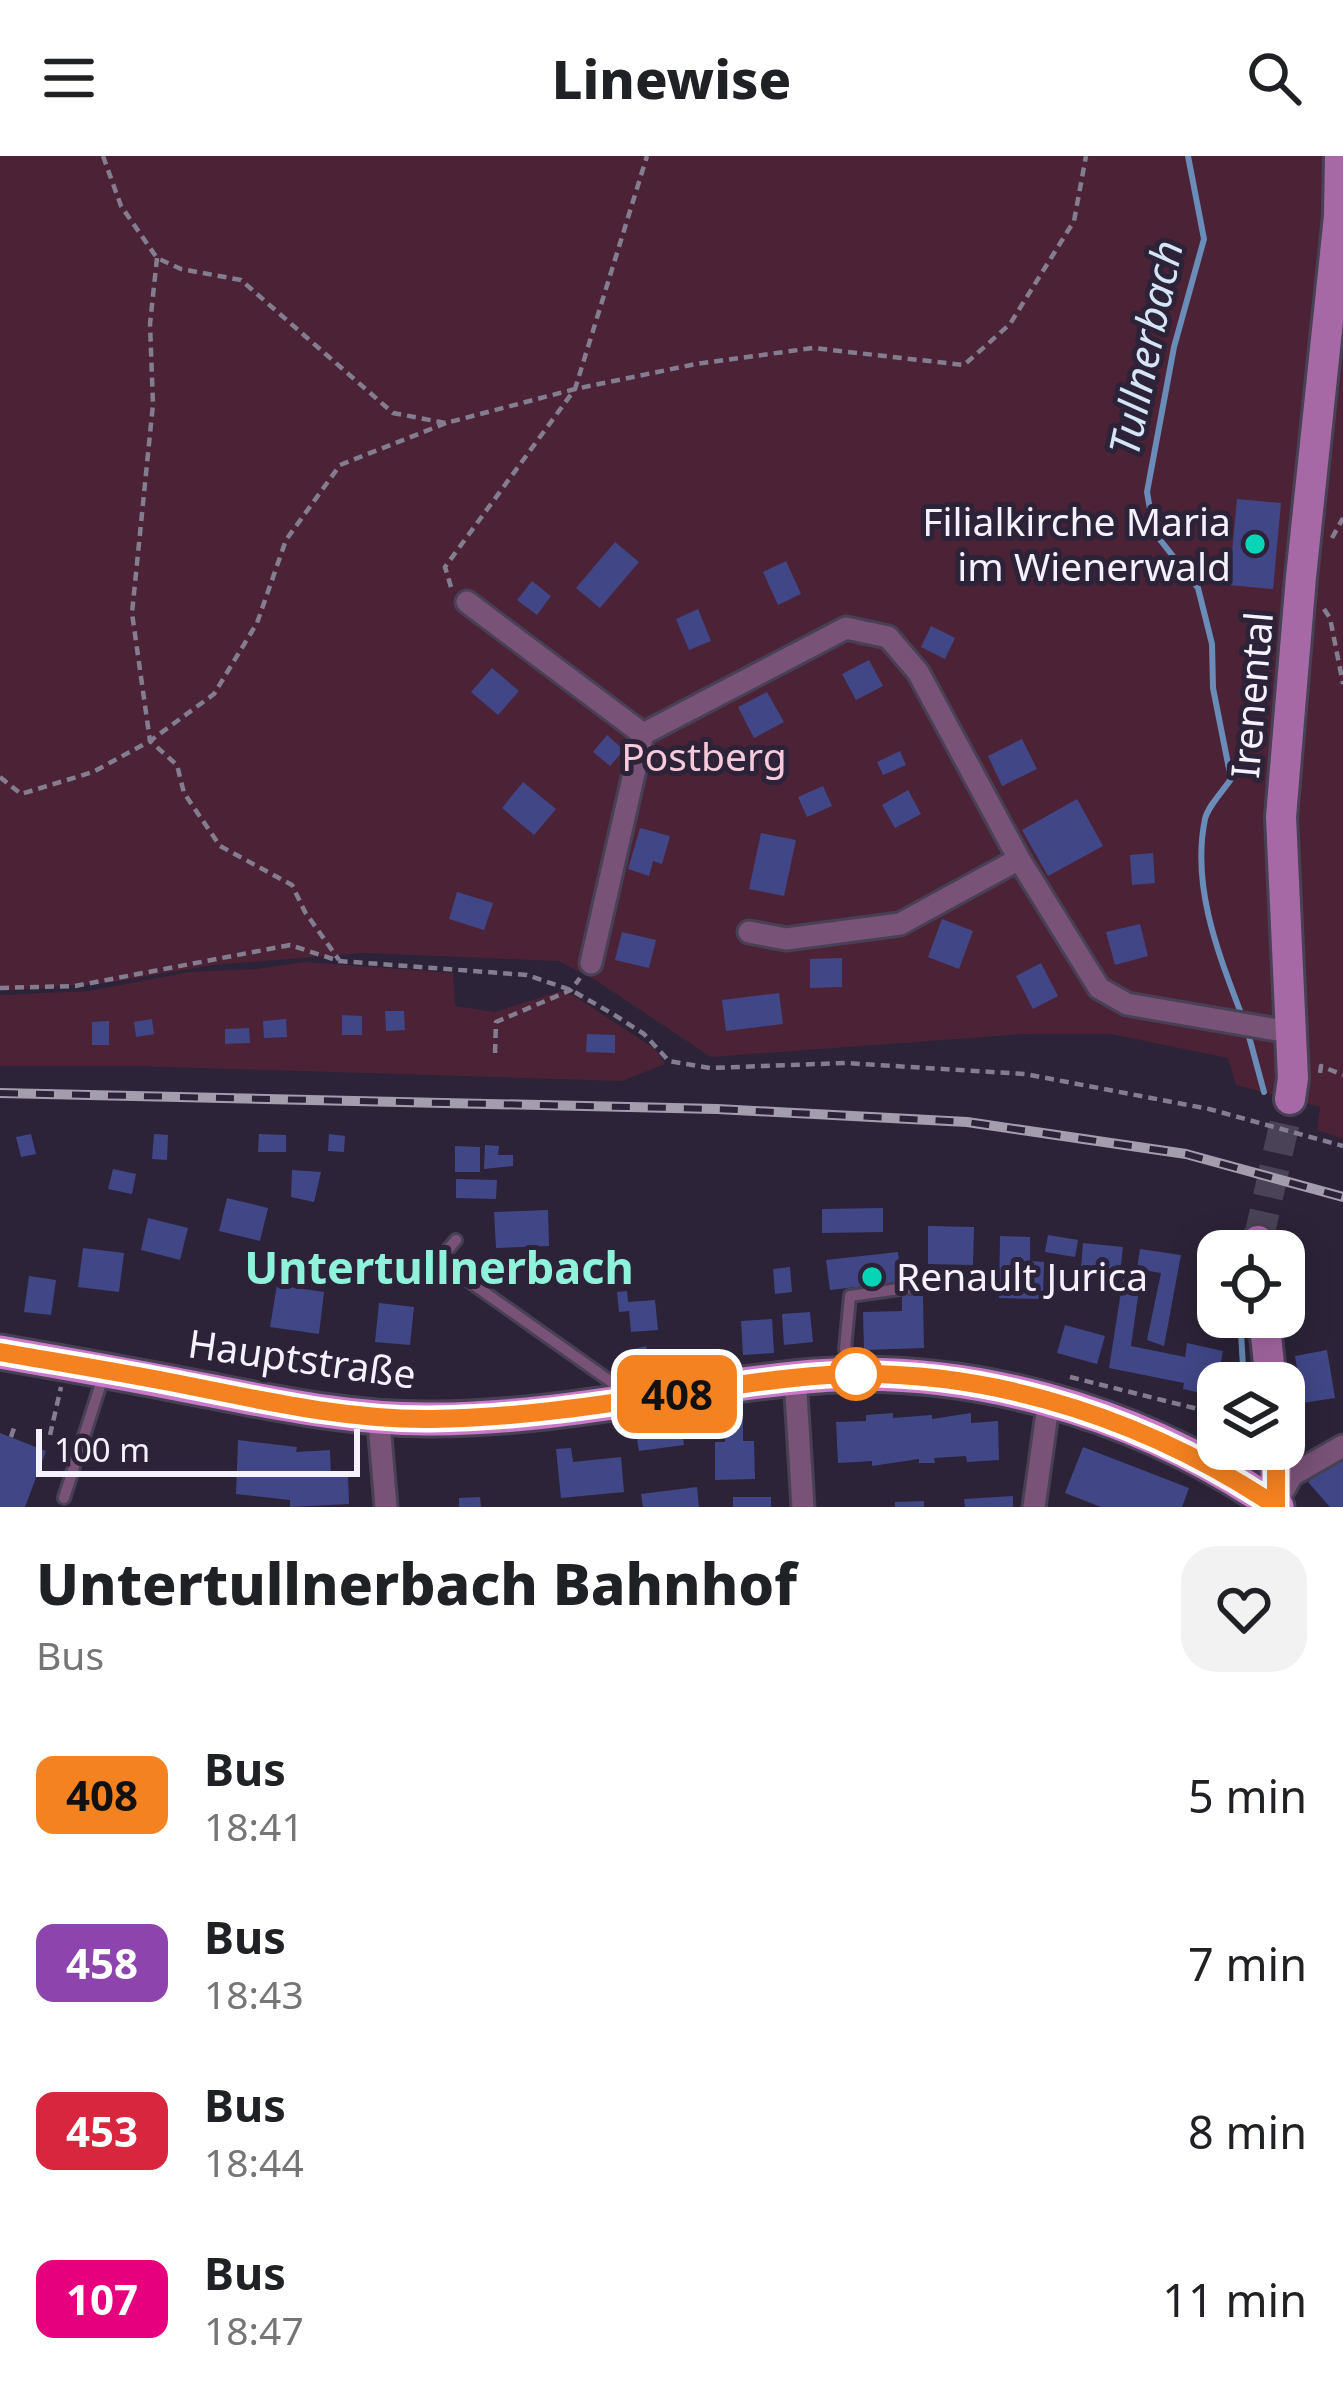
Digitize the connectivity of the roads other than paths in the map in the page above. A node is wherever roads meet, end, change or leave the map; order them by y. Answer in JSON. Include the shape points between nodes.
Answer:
{"nodes":[{"id":1,"x":1340,"y":156,"type":"edge"},
{"id":2,"x":467,"y":602,"type":"road end"},
{"id":3,"x":643,"y":734,"type":"junction"},
{"id":4,"x":1019,"y":859,"type":"junction"},
{"id":5,"x":749,"y":932,"type":"dead end"},
{"id":6,"x":590,"y":964,"type":"road end"},
{"id":7,"x":1280,"y":1030,"type":"junction"},
{"id":8,"x":1303,"y":1093,"type":"tunnel mouth"},
{"id":9,"x":456,"y":1240,"type":"dead end"},
{"id":10,"x":927,"y":1285,"type":"dead end"},
{"id":11,"x":0,"y":1352,"type":"edge"},
{"id":12,"x":105,"y":1371,"type":"junction"},
{"id":13,"x":853,"y":1374,"type":"junction"},
{"id":14,"x":795,"y":1377,"type":"junction"},
{"id":15,"x":1056,"y":1387,"type":"junction"},
{"id":16,"x":635,"y":1400,"type":"junction"},
{"id":17,"x":383,"y":1418,"type":"junction"},
{"id":18,"x":1343,"y":1446,"type":"edge"},
{"id":19,"x":1274,"y":1470,"type":"edge"},
{"id":20,"x":64,"y":1498,"type":"dead end"},
{"id":21,"x":1270,"y":1502,"type":"edge"},
{"id":22,"x":386,"y":1507,"type":"edge"},
{"id":23,"x":803,"y":1507,"type":"edge"},
{"id":24,"x":1034,"y":1507,"type":"edge"}],
"edges":[{"from":1,"to":7,"type":"street","name":"Irenental","via":[[1281,817]]},
{"from":2,"to":3,"type":"street"},
{"from":3,"to":4,"type":"street","via":[[845,628],[888,637],[918,672]]},
{"from":3,"to":6,"type":"street"},
{"from":4,"to":5,"type":"street","via":[[900,924],[786,939]]},
{"from":4,"to":7,"type":"street","via":[[1099,988],[1127,1004]]},
{"from":7,"to":8,"type":"street","name":"Irenental"},
{"from":9,"to":16,"type":"lane","via":[[445,1253],[460,1275]]},
{"from":10,"to":13,"type":"lane","via":[[850,1296],[845,1349]]},
{"from":11,"to":12,"type":"main road","name":"Hauptstraße"},
{"from":12,"to":17,"type":"main road","name":"Hauptstraße"},
{"from":12,"to":20,"type":"lane"},
{"from":13,"to":14,"type":"main road","name":"Hauptstraße"},
{"from":13,"to":15,"type":"main road","name":"Hauptstraße"},
{"from":14,"to":16,"type":"main road","name":"Hauptstraße"},
{"from":14,"to":23,"type":"street"},
{"from":15,"to":21,"type":"main road","name":"Hauptstraße"},
{"from":15,"to":24,"type":"street"},
{"from":16,"to":17,"type":"main road","name":"Hauptstraße","via":[[541,1414]]},
{"from":17,"to":22,"type":"street"},
{"from":18,"to":21,"type":"street","via":[[1292,1475]]},
{"from":19,"to":21,"type":"street"}]}
